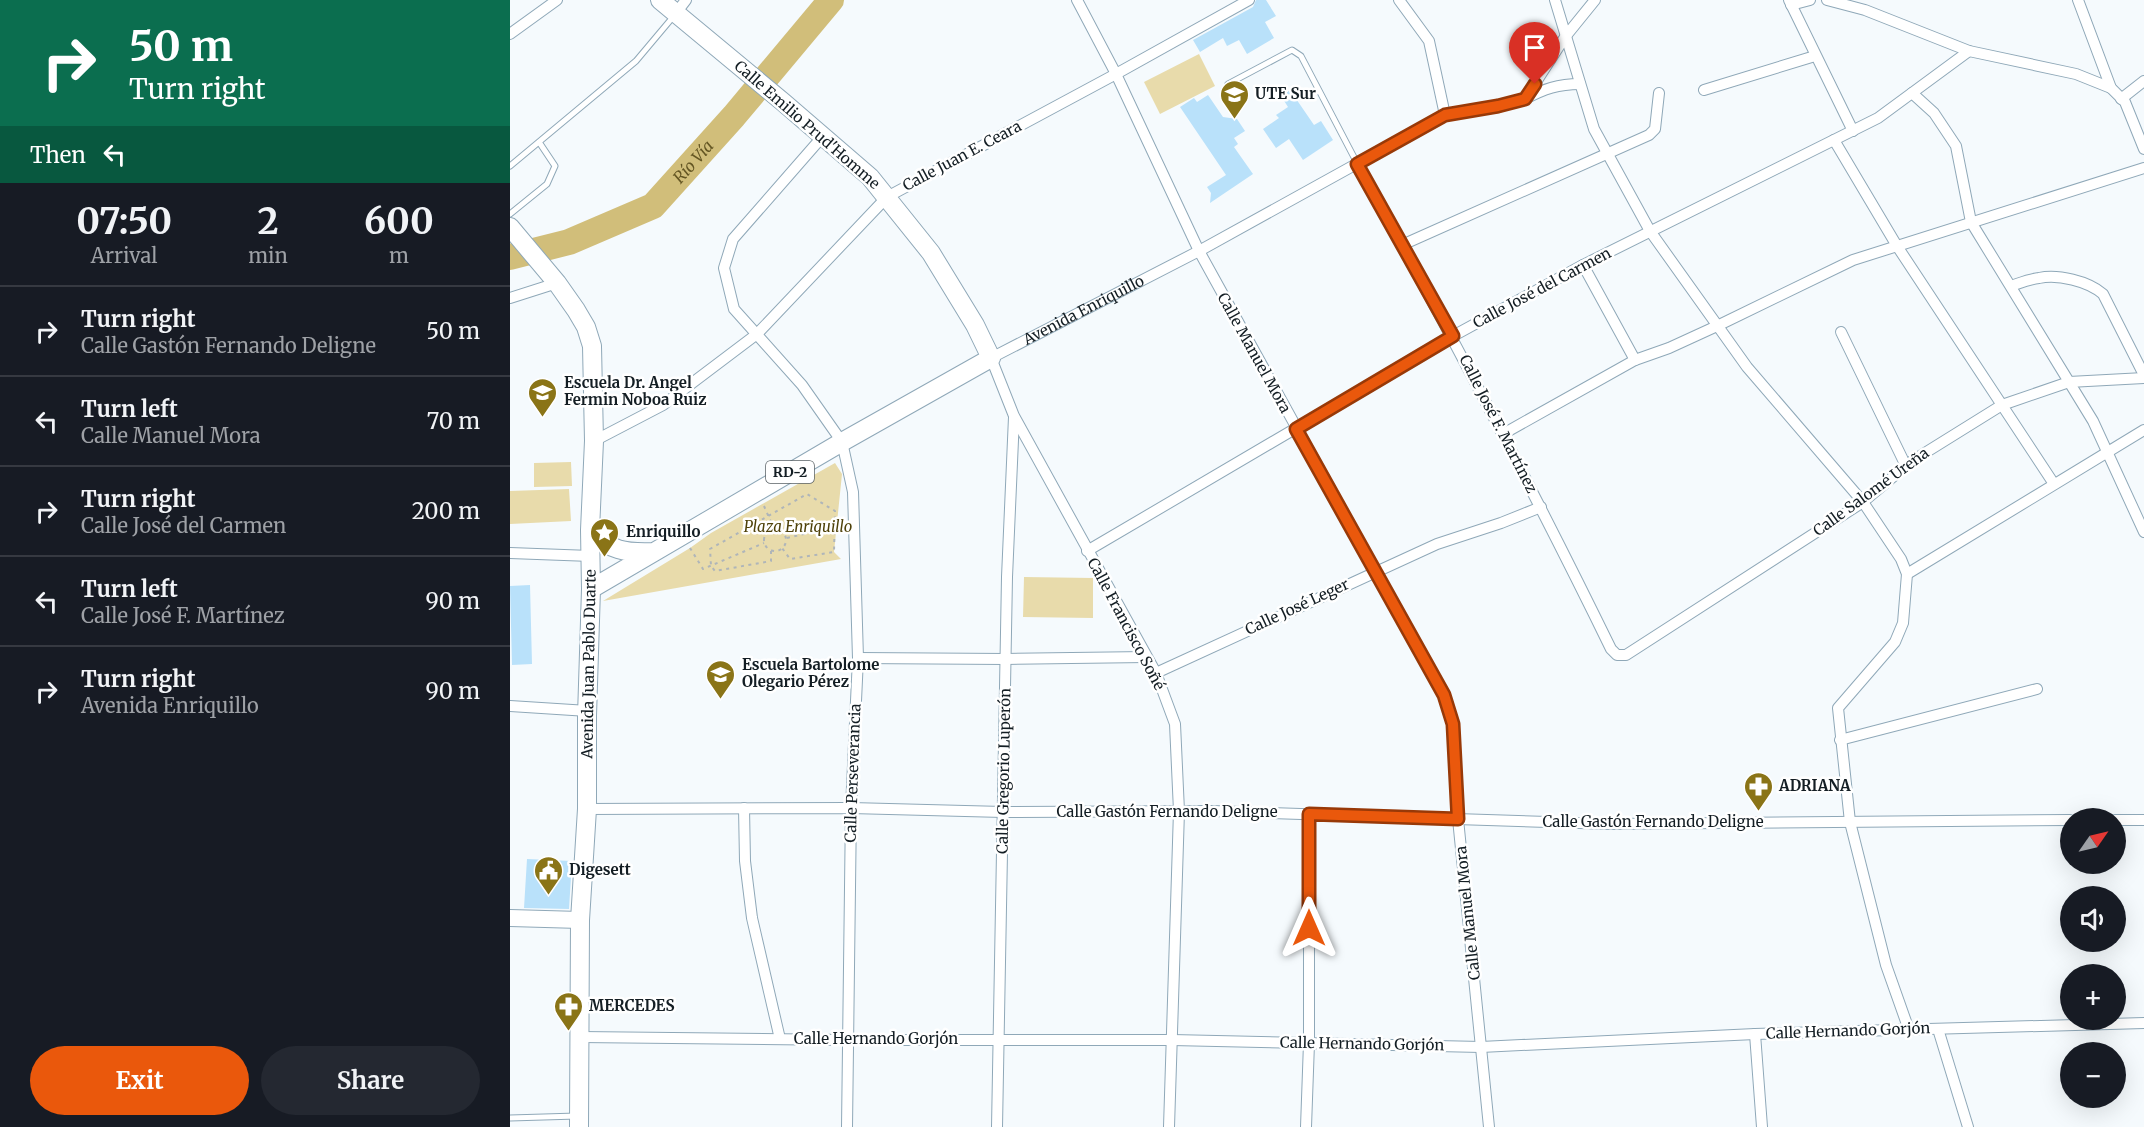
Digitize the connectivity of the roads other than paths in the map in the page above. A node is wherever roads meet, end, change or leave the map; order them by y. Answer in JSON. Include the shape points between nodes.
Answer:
{"nodes":[{"id":1,"x":557,"y":0,"type":"edge"},
{"id":2,"x":660,"y":0,"type":"edge"},
{"id":3,"x":1077,"y":0,"type":"edge"},
{"id":4,"x":1248,"y":0,"type":"edge"},
{"id":5,"x":1399,"y":0,"type":"edge"},
{"id":6,"x":1555,"y":0,"type":"edge"},
{"id":7,"x":1595,"y":0,"type":"edge"},
{"id":8,"x":1810,"y":0,"type":"edge"},
{"id":9,"x":1827,"y":0,"type":"edge"},
{"id":10,"x":2078,"y":0,"type":"edge"},
{"id":11,"x":1790,"y":2,"type":"edge"},
{"id":12,"x":681,"y":7,"type":"edge"},
{"id":13,"x":510,"y":34,"type":"edge"},
{"id":14,"x":1565,"y":37,"type":"junction"},
{"id":15,"x":1969,"y":51,"type":"junction"},
{"id":16,"x":1815,"y":56,"type":"junction"},
{"id":17,"x":1116,"y":74,"type":"junction"},
{"id":18,"x":2144,"y":81,"type":"edge"},
{"id":19,"x":1228,"y":84,"type":"dead end"},
{"id":20,"x":1580,"y":84,"type":"junction"},
{"id":21,"x":2111,"y":88,"type":"junction"},
{"id":22,"x":1704,"y":90,"type":"dead end"},
{"id":23,"x":1659,"y":93,"type":"dead end"},
{"id":24,"x":1912,"y":93,"type":"junction"},
{"id":25,"x":1525,"y":99,"type":"junction"},
{"id":26,"x":2121,"y":99,"type":"junction"},
{"id":27,"x":1445,"y":115,"type":"junction"},
{"id":28,"x":1853,"y":131,"type":"junction"},
{"id":29,"x":823,"y":136,"type":"junction"},
{"id":30,"x":1834,"y":140,"type":"junction"},
{"id":31,"x":539,"y":142,"type":"junction"},
{"id":32,"x":2144,"y":149,"type":"edge"},
{"id":33,"x":1607,"y":153,"type":"junction"},
{"id":34,"x":1357,"y":164,"type":"junction"},
{"id":35,"x":510,"y":166,"type":"edge"},
{"id":36,"x":2144,"y":168,"type":"edge"},
{"id":37,"x":887,"y":197,"type":"junction"},
{"id":38,"x":510,"y":214,"type":"edge"},
{"id":39,"x":1971,"y":222,"type":"junction"},
{"id":40,"x":510,"y":227,"type":"edge"},
{"id":41,"x":1650,"y":231,"type":"junction"},
{"id":42,"x":1402,"y":245,"type":"junction"},
{"id":43,"x":1897,"y":246,"type":"junction"},
{"id":44,"x":1199,"y":251,"type":"junction"},
{"id":45,"x":1582,"y":265,"type":"junction"},
{"id":46,"x":552,"y":277,"type":"junction"},
{"id":47,"x":2011,"y":286,"type":"junction"},
{"id":48,"x":510,"y":298,"type":"edge"},
{"id":49,"x":1717,"y":326,"type":"junction"},
{"id":50,"x":1841,"y":332,"type":"dead end"},
{"id":51,"x":757,"y":334,"type":"junction"},
{"id":52,"x":1453,"y":336,"type":"junction"},
{"id":53,"x":991,"y":358,"type":"junction"},
{"id":54,"x":1635,"y":360,"type":"junction"},
{"id":55,"x":2144,"y":376,"type":"edge"},
{"id":56,"x":2069,"y":382,"type":"junction"},
{"id":57,"x":2002,"y":405,"type":"junction"},
{"id":58,"x":1014,"y":416,"type":"junction"},
{"id":59,"x":1296,"y":429,"type":"junction"},
{"id":60,"x":2144,"y":430,"type":"edge"},
{"id":61,"x":1503,"y":434,"type":"junction"},
{"id":62,"x":594,"y":441,"type":"junction"},
{"id":63,"x":842,"y":442,"type":"junction"},
{"id":64,"x":2107,"y":453,"type":"junction"},
{"id":65,"x":1906,"y":466,"type":"junction"},
{"id":66,"x":2054,"y":484,"type":"junction"},
{"id":67,"x":1863,"y":502,"type":"junction"},
{"id":68,"x":1541,"y":507,"type":"junction"},
{"id":69,"x":590,"y":530,"type":"junction"},
{"id":70,"x":2144,"y":532,"type":"edge"},
{"id":71,"x":1088,"y":551,"type":"junction"},
{"id":72,"x":655,"y":552,"type":"junction"},
{"id":73,"x":510,"y":553,"type":"edge"},
{"id":74,"x":591,"y":556,"type":"junction"},
{"id":75,"x":1375,"y":571,"type":"junction"},
{"id":76,"x":1907,"y":574,"type":"junction"},
{"id":77,"x":591,"y":589,"type":"junction"},
{"id":78,"x":1617,"y":655,"type":"joint"},
{"id":79,"x":1146,"y":657,"type":"junction"},
{"id":80,"x":858,"y":658,"type":"junction"},
{"id":81,"x":1006,"y":659,"type":"junction"},
{"id":82,"x":1156,"y":674,"type":"junction"},
{"id":83,"x":2037,"y":689,"type":"dead end"},
{"id":84,"x":510,"y":706,"type":"edge"},
{"id":85,"x":588,"y":711,"type":"junction"},
{"id":86,"x":1840,"y":740,"type":"junction"},
{"id":87,"x":744,"y":808,"type":"junction"},
{"id":88,"x":851,"y":808,"type":"junction"},
{"id":89,"x":587,"y":809,"type":"junction"},
{"id":90,"x":1179,"y":811,"type":"junction"},
{"id":91,"x":1004,"y":812,"type":"junction"},
{"id":92,"x":1309,"y":814,"type":"junction"},
{"id":93,"x":1458,"y":819,"type":"junction"},
{"id":94,"x":2060,"y":820,"type":"edge"},
{"id":95,"x":2126,"y":820,"type":"edge"},
{"id":96,"x":2144,"y":820,"type":"edge"},
{"id":97,"x":1850,"y":822,"type":"junction"},
{"id":98,"x":510,"y":918,"type":"edge"},
{"id":99,"x":580,"y":920,"type":"junction"},
{"id":100,"x":2144,"y":1023,"type":"edge"},
{"id":101,"x":1938,"y":1029,"type":"junction"},
{"id":102,"x":1909,"y":1030,"type":"junction"},
{"id":103,"x":1755,"y":1034,"type":"junction"},
{"id":104,"x":580,"y":1037,"type":"junction"},
{"id":105,"x":780,"y":1039,"type":"junction"},
{"id":106,"x":848,"y":1040,"type":"junction"},
{"id":107,"x":999,"y":1040,"type":"junction"},
{"id":108,"x":1172,"y":1040,"type":"junction"},
{"id":109,"x":1309,"y":1043,"type":"junction"},
{"id":110,"x":1481,"y":1047,"type":"junction"},
{"id":111,"x":510,"y":1118,"type":"edge"},
{"id":112,"x":579,"y":1121,"type":"edge"},
{"id":113,"x":847,"y":1127,"type":"edge"},
{"id":114,"x":997,"y":1127,"type":"edge"},
{"id":115,"x":1169,"y":1127,"type":"edge"},
{"id":116,"x":1306,"y":1127,"type":"edge"},
{"id":117,"x":1489,"y":1127,"type":"edge"},
{"id":118,"x":1762,"y":1127,"type":"edge"},
{"id":119,"x":1968,"y":1127,"type":"edge"}],
"edges":[{"from":1,"to":13,"type":"street"},
{"from":2,"to":12,"type":"main road","name":"Calle Emilio Prud'Homme"},
{"from":3,"to":17,"type":"street","name":"Calle Manuel Mora"},
{"from":4,"to":17,"type":"street","name":"Calle Juan E. Ceara"},
{"from":5,"to":27,"type":"street","via":[[1429,41]]},
{"from":6,"to":14,"type":"street"},
{"from":7,"to":14,"type":"street"},
{"from":8,"to":11,"type":"street"},
{"from":9,"to":15,"type":"street","via":[[1865,10]]},
{"from":10,"to":21,"type":"street"},
{"from":11,"to":16,"type":"street"},
{"from":12,"to":29,"type":"main road","name":"Calle Emilio Prud'Homme"},
{"from":12,"to":31,"type":"lane","via":[[636,61]]},
{"from":14,"to":20,"type":"street"},
{"from":14,"to":25,"type":"street"},
{"from":15,"to":21,"type":"street","via":[[2076,75]]},
{"from":15,"to":24,"type":"street","name":"Calle José del Carmen"},
{"from":16,"to":22,"type":"street"},
{"from":16,"to":28,"type":"street"},
{"from":17,"to":37,"type":"street","name":"Calle Juan E. Ceara"},
{"from":17,"to":44,"type":"street","name":"Calle Manuel Mora"},
{"from":18,"to":26,"type":"street"},
{"from":19,"to":34,"type":"lane","via":[[1292,50],[1302,56]]},
{"from":20,"to":25,"type":"street","name":"Avenida Enriquillo","via":[[1547,88]]},
{"from":20,"to":33,"type":"street","via":[[1594,129]]},
{"from":21,"to":26,"type":"street"},
{"from":23,"to":33,"type":"street","via":[[1655,129]]},
{"from":24,"to":28,"type":"street","name":"Calle José del Carmen"},
{"from":24,"to":39,"type":"street","via":[[1934,113],[1956,146]]},
{"from":25,"to":27,"type":"street","name":"Avenida Enriquillo"},
{"from":26,"to":32,"type":"street"},
{"from":27,"to":34,"type":"street","name":"Avenida Enriquillo"},
{"from":28,"to":30,"type":"street","name":"Calle José del Carmen"},
{"from":29,"to":37,"type":"main road","name":"Calle Emilio Prud'Homme"},
{"from":29,"to":51,"type":"street","name":"Calle Perseverancia","via":[[733,239],[724,268],[734,309]]},
{"from":30,"to":41,"type":"street","name":"Calle José del Carmen"},
{"from":30,"to":43,"type":"street"},
{"from":31,"to":35,"type":"lane"},
{"from":31,"to":38,"type":"lane","via":[[555,166],[547,184]]},
{"from":33,"to":41,"type":"street"},
{"from":33,"to":42,"type":"street"},
{"from":34,"to":42,"type":"street","name":"Calle José F. Martínez"},
{"from":34,"to":44,"type":"street","name":"Avenida Enriquillo"},
{"from":36,"to":39,"type":"street"},
{"from":37,"to":51,"type":"street","name":"Calle Juan E. Ceara"},
{"from":37,"to":53,"type":"main road","name":"Calle Emilio Prud'Homme","via":[[931,253]]},
{"from":39,"to":43,"type":"street"},
{"from":39,"to":47,"type":"street"},
{"from":40,"to":46,"type":"main road","name":"Avenida Juan Pablo Duarte"},
{"from":41,"to":45,"type":"street","name":"Calle José del Carmen"},
{"from":41,"to":49,"type":"street"},
{"from":42,"to":52,"type":"street","name":"Calle José F. Martínez"},
{"from":43,"to":49,"type":"street","via":[[1853,260]]},
{"from":43,"to":57,"type":"street"},
{"from":44,"to":53,"type":"street","name":"Avenida Enriquillo"},
{"from":44,"to":59,"type":"street","name":"Calle Manuel Mora"},
{"from":45,"to":52,"type":"street","name":"Calle José del Carmen"},
{"from":45,"to":54,"type":"street"},
{"from":46,"to":48,"type":"street"},
{"from":46,"to":62,"type":"main road","name":"Avenida Juan Pablo Duarte","via":[[586,327],[592,346]]},
{"from":47,"to":55,"type":"street","via":[[2055,276],[2095,287],[2103,294]]},
{"from":47,"to":56,"type":"street"},
{"from":49,"to":54,"type":"street"},
{"from":49,"to":67,"type":"street","via":[[1747,367]]},
{"from":50,"to":65,"type":"street"},
{"from":51,"to":62,"type":"street","name":"Calle Juan E. Ceara","via":[[663,405]]},
{"from":51,"to":63,"type":"street","name":"Calle Perseverancia","via":[[802,385]]},
{"from":52,"to":59,"type":"street","name":"Calle José del Carmen"},
{"from":52,"to":61,"type":"street","name":"Calle José F. Martínez"},
{"from":53,"to":58,"type":"street","name":"Calle Francisco Soñé"},
{"from":53,"to":63,"type":"main road","name":"Avenida Enriquillo","number":"RD-2"},
{"from":54,"to":61,"type":"street"},
{"from":55,"to":56,"type":"street","name":"Calle Salomé Ureña"},
{"from":56,"to":57,"type":"street","name":"Calle Salomé Ureña"},
{"from":56,"to":64,"type":"street"},
{"from":57,"to":65,"type":"street","name":"Calle Salomé Ureña"},
{"from":57,"to":66,"type":"street"},
{"from":58,"to":71,"type":"street","name":"Calle Francisco Soñé"},
{"from":58,"to":81,"type":"street","name":"Calle Gregorio Luperón"},
{"from":59,"to":71,"type":"street","name":"Calle José del Carmen"},
{"from":59,"to":75,"type":"street","name":"Calle Manuel Mora"},
{"from":60,"to":64,"type":"street"},
{"from":61,"to":68,"type":"street","name":"Calle José F. Martínez"},
{"from":62,"to":69,"type":"main road","name":"Avenida Juan Pablo Duarte"},
{"from":63,"to":72,"type":"main road","name":"Avenida Enriquillo","number":"RD-2"},
{"from":63,"to":80,"type":"street","name":"Calle Perseverancia","via":[[853,492]]},
{"from":64,"to":66,"type":"street"},
{"from":64,"to":70,"type":"street"},
{"from":65,"to":67,"type":"street","name":"Calle Salomé Ureña"},
{"from":66,"to":76,"type":"street"},
{"from":67,"to":76,"type":"street"},
{"from":67,"to":78,"type":"street","name":"Calle Salomé Ureña","via":[[1626,655]]},
{"from":68,"to":75,"type":"street","name":"Calle José Leger"},
{"from":68,"to":78,"type":"street","name":"Calle José F. Martínez"},
{"from":69,"to":72,"type":"main road","via":[[607,546]]},
{"from":69,"to":74,"type":"main road","name":"Avenida Juan Pablo Duarte"},
{"from":71,"to":79,"type":"street","name":"Calle Francisco Soñé"},
{"from":72,"to":77,"type":"main road","name":"Avenida Enriquillo","number":"RD-2"},
{"from":73,"to":74,"type":"street"},
{"from":74,"to":77,"type":"main road","name":"Avenida Juan Pablo Duarte"},
{"from":75,"to":82,"type":"street","name":"Calle José Leger"},
{"from":75,"to":93,"type":"street","name":"Calle Manuel Mora","via":[[1444,695],[1453,724]]},
{"from":76,"to":86,"type":"street","via":[[1903,623],[1895,642],[1838,708]]},
{"from":77,"to":85,"type":"main road","name":"Avenida Juan Pablo Duarte"},
{"from":79,"to":81,"type":"street"},
{"from":79,"to":82,"type":"street","name":"Calle Francisco Soñé"},
{"from":80,"to":81,"type":"street"},
{"from":80,"to":88,"type":"street","name":"Calle Perseverancia"},
{"from":81,"to":91,"type":"street","name":"Calle Gregorio Luperón"},
{"from":82,"to":90,"type":"street","name":"Calle Francisco Soñé","via":[[1175,724]]},
{"from":83,"to":86,"type":"street"},
{"from":84,"to":85,"type":"street"},
{"from":85,"to":89,"type":"main road","name":"Avenida Juan Pablo Duarte"},
{"from":86,"to":97,"type":"street"},
{"from":87,"to":88,"type":"street","name":"Calle Gastón Fernando Deligne"},
{"from":87,"to":89,"type":"street","name":"Calle Gastón Fernando Deligne"},
{"from":87,"to":105,"type":"street","via":[[752,918]]},
{"from":88,"to":91,"type":"street","name":"Calle Gastón Fernando Deligne"},
{"from":88,"to":106,"type":"street","name":"Calle Perseverancia"},
{"from":89,"to":99,"type":"main road","name":"Avenida Juan Pablo Duarte"},
{"from":90,"to":91,"type":"street","name":"Calle Gastón Fernando Deligne"},
{"from":90,"to":92,"type":"street","name":"Calle Gastón Fernando Deligne"},
{"from":90,"to":108,"type":"street","name":"Calle Francisco Soñé"},
{"from":91,"to":107,"type":"street","name":"Calle Gregorio Luperón"},
{"from":92,"to":93,"type":"street","name":"Calle Gastón Fernando Deligne"},
{"from":92,"to":109,"type":"street"},
{"from":93,"to":97,"type":"street","name":"Calle Gastón Fernando Deligne","via":[[1610,824]]},
{"from":93,"to":110,"type":"street","name":"Calle Manuel Mora"},
{"from":94,"to":97,"type":"street","name":"Calle Gastón Fernando Deligne"},
{"from":95,"to":96,"type":"street"},
{"from":97,"to":102,"type":"street","via":[[1886,965]]},
{"from":98,"to":99,"type":"street"},
{"from":99,"to":104,"type":"main road","name":"Avenida Juan Pablo Duarte"},
{"from":100,"to":101,"type":"street","name":"Calle Hernando Gorjón"},
{"from":101,"to":102,"type":"street","name":"Calle Hernando Gorjón"},
{"from":101,"to":119,"type":"street"},
{"from":102,"to":103,"type":"street","name":"Calle Hernando Gorjón"},
{"from":103,"to":110,"type":"street","name":"Calle Hernando Gorjón"},
{"from":103,"to":118,"type":"street"},
{"from":104,"to":105,"type":"street","name":"Calle Hernando Gorjón"},
{"from":104,"to":112,"type":"main road","name":"Avenida Juan Pablo Duarte"},
{"from":105,"to":106,"type":"street","name":"Calle Hernando Gorjón"},
{"from":106,"to":107,"type":"street","name":"Calle Hernando Gorjón"},
{"from":106,"to":113,"type":"street","name":"Calle Perseverancia"},
{"from":107,"to":108,"type":"street","name":"Calle Hernando Gorjón"},
{"from":107,"to":114,"type":"street","name":"Calle Gregorio Luperón"},
{"from":108,"to":109,"type":"street","name":"Calle Hernando Gorjón"},
{"from":108,"to":115,"type":"street","name":"Calle Francisco Soñé"},
{"from":109,"to":110,"type":"street","name":"Calle Hernando Gorjón"},
{"from":109,"to":116,"type":"street"},
{"from":110,"to":117,"type":"street","name":"Calle Manuel Mora"},
{"from":111,"to":112,"type":"lane"}]}
